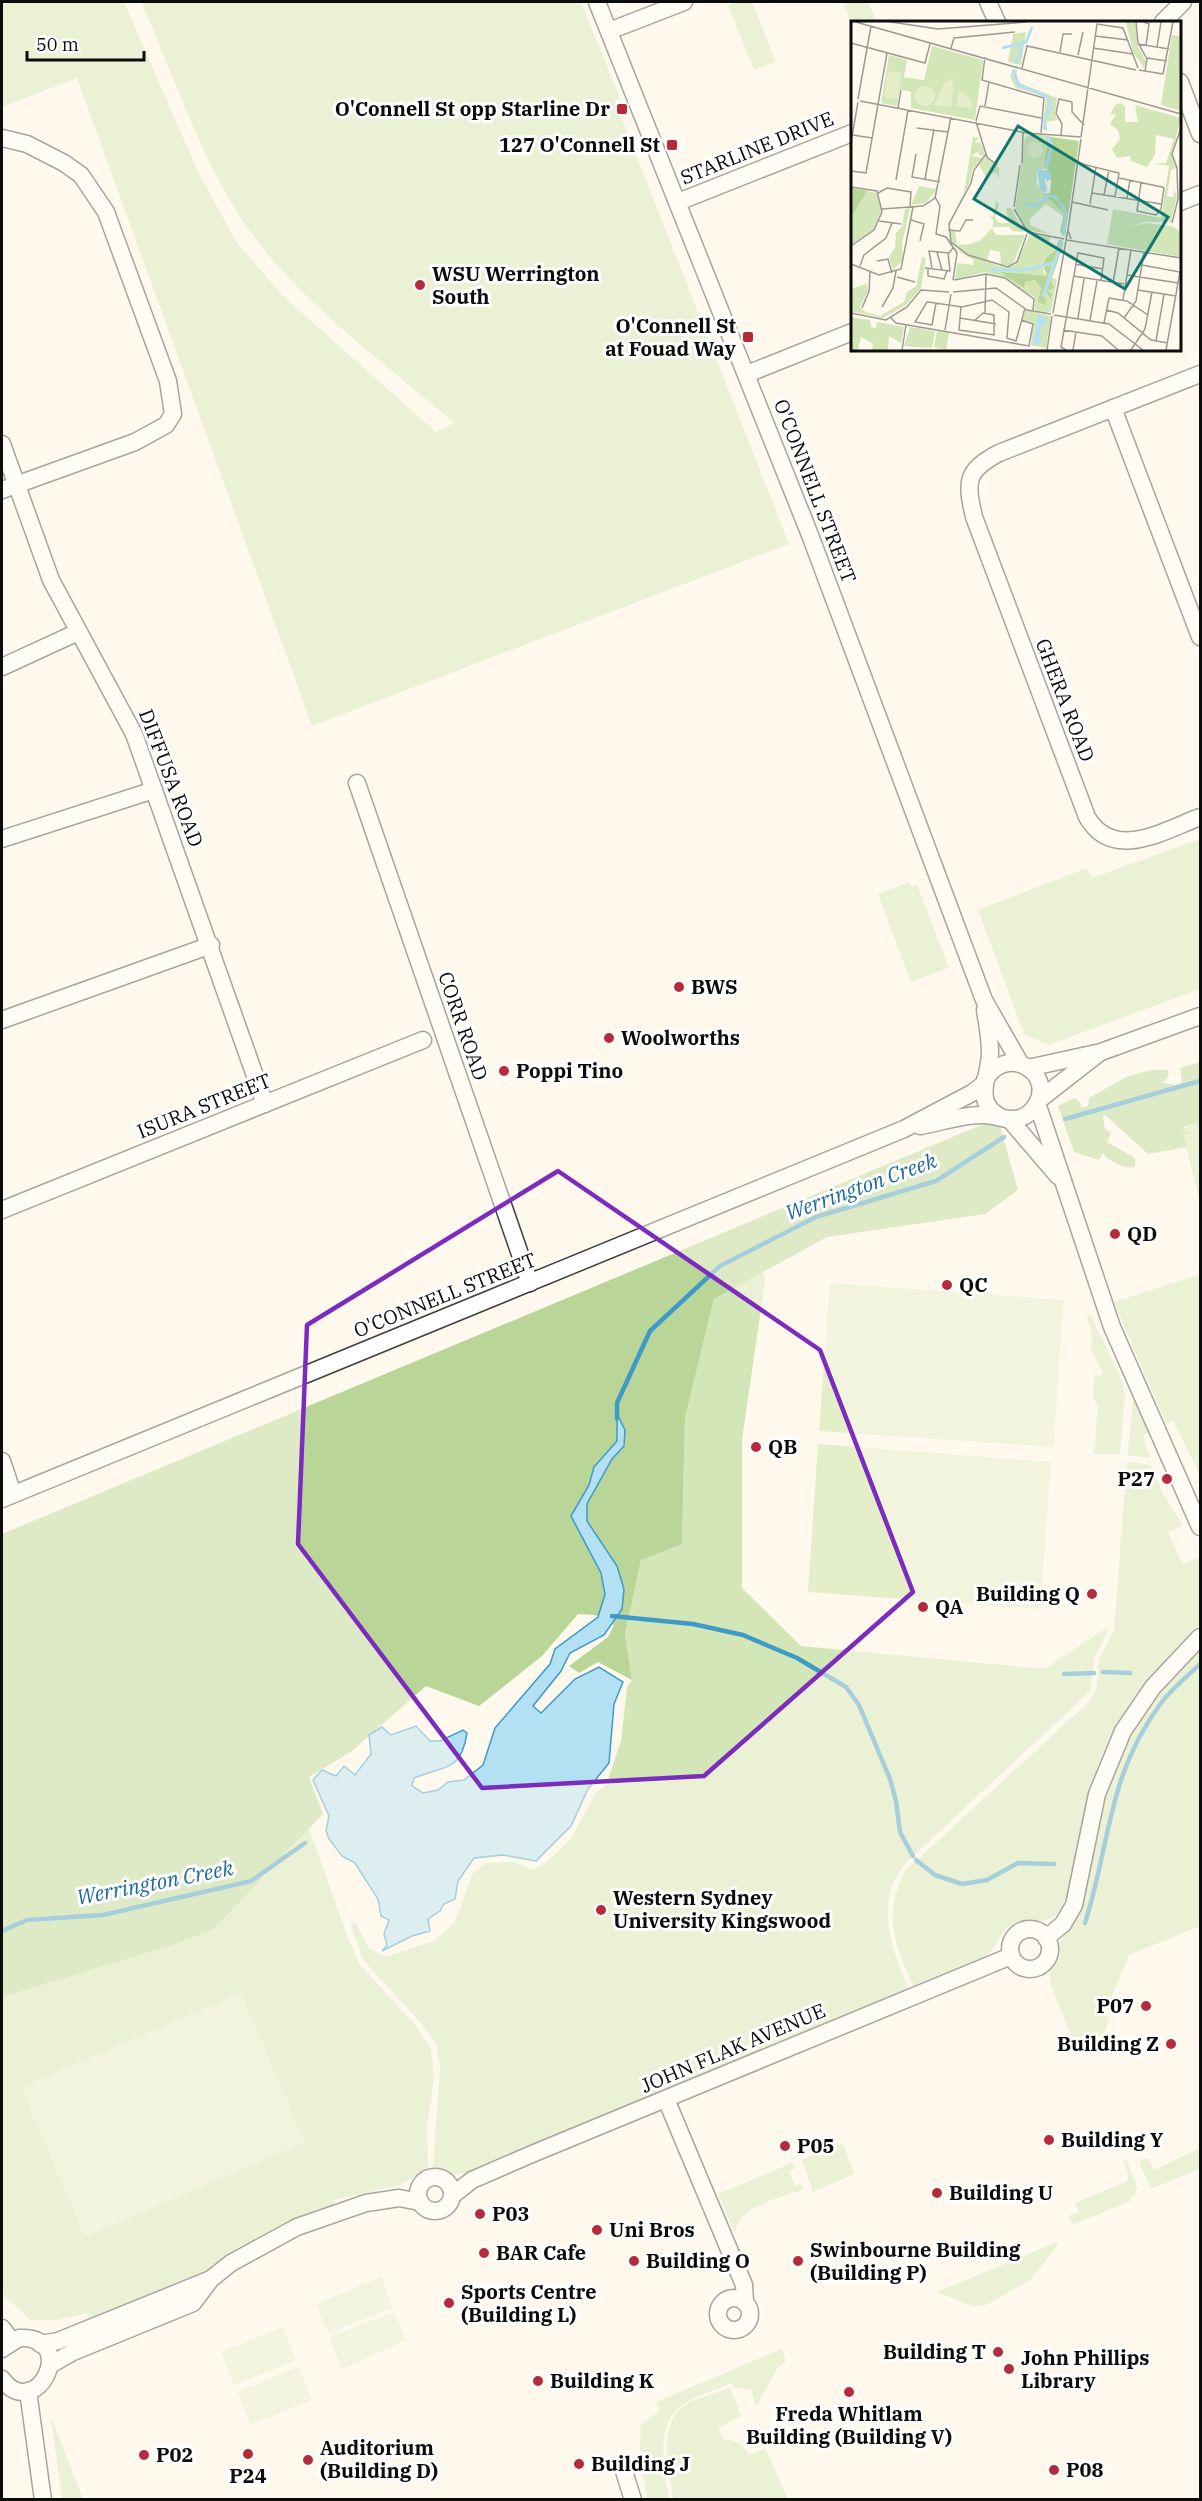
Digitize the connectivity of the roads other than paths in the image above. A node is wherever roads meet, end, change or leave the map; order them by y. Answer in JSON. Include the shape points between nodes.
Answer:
{"nodes":[{"id":1,"x":597,"y":2,"type":"edge"},
{"id":2,"x":684,"y":2,"type":"edge"},
{"id":3,"x":988,"y":2,"type":"edge"},
{"id":4,"x":1183,"y":2,"type":"edge"},
{"id":5,"x":997,"y":21,"type":"edge"},
{"id":6,"x":1164,"y":21,"type":"edge"},
{"id":7,"x":609,"y":31,"type":"junction"},
{"id":8,"x":1181,"y":87,"type":"edge"},
{"id":9,"x":851,"y":133,"type":"edge"},
{"id":10,"x":1200,"y":134,"type":"edge"},
{"id":11,"x":2,"y":138,"type":"edge"},
{"id":12,"x":1200,"y":194,"type":"edge"},
{"id":13,"x":1181,"y":201,"type":"edge"},
{"id":14,"x":678,"y":202,"type":"junction"},
{"id":15,"x":851,"y":332,"type":"edge"},
{"id":16,"x":747,"y":374,"type":"junction"},
{"id":17,"x":1200,"y":374,"type":"edge"},
{"id":18,"x":1113,"y":408,"type":"junction"},
{"id":19,"x":2,"y":444,"type":"edge"},
{"id":20,"x":9,"y":487,"type":"edge"},
{"id":21,"x":78,"y":632,"type":"junction"},
{"id":22,"x":1200,"y":638,"type":"edge"},
{"id":23,"x":2,"y":667,"type":"edge"},
{"id":24,"x":357,"y":783,"type":"dead end"},
{"id":25,"x":154,"y":790,"type":"junction"},
{"id":26,"x":1200,"y":817,"type":"edge"},
{"id":27,"x":2,"y":839,"type":"edge"},
{"id":28,"x":210,"y":945,"type":"junction"},
{"id":29,"x":984,"y":1000,"type":"junction"},
{"id":30,"x":1200,"y":1016,"type":"edge"},
{"id":31,"x":2,"y":1020,"type":"edge"},
{"id":32,"x":423,"y":1040,"type":"dead end"},
{"id":33,"x":1101,"y":1052,"type":"junction"},
{"id":34,"x":1024,"y":1065,"type":"junction"},
{"id":35,"x":984,"y":1082,"type":"junction"},
{"id":36,"x":1038,"y":1102,"type":"junction"},
{"id":37,"x":265,"y":1104,"type":"junction"},
{"id":38,"x":1007,"y":1119,"type":"junction"},
{"id":39,"x":904,"y":1129,"type":"junction"},
{"id":40,"x":1062,"y":1181,"type":"junction"},
{"id":41,"x":2,"y":1210,"type":"edge"},
{"id":42,"x":530,"y":1282,"type":"junction"},
{"id":43,"x":2,"y":1461,"type":"edge"},
{"id":44,"x":7,"y":1497,"type":"edge"},
{"id":45,"x":1200,"y":1527,"type":"edge"},
{"id":46,"x":1198,"y":1641,"type":"edge"},
{"id":47,"x":1046,"y":1938,"type":"junction"},
{"id":48,"x":1011,"y":1956,"type":"junction"},
{"id":49,"x":666,"y":2099,"type":"junction"},
{"id":50,"x":450,"y":2188,"type":"junction"},
{"id":51,"x":420,"y":2194,"type":"junction"},
{"id":52,"x":211,"y":2279,"type":"junction"},
{"id":53,"x":745,"y":2303,"type":"dead end"},
{"id":54,"x":5,"y":2339,"type":"edge"},
{"id":55,"x":40,"y":2344,"type":"junction"},
{"id":56,"x":50,"y":2365,"type":"junction"},
{"id":57,"x":2,"y":2379,"type":"edge"},
{"id":58,"x":28,"y":2391,"type":"junction"},
{"id":59,"x":623,"y":2468,"type":"dead end"},
{"id":60,"x":43,"y":2499,"type":"edge"},
{"id":61,"x":633,"y":2499,"type":"edge"}],
"edges":[{"from":1,"to":7,"type":"street","name":"O'CONNELL STREET"},
{"from":2,"to":7,"type":"street"},
{"from":3,"to":5,"type":"street"},
{"from":4,"to":6,"type":"street"},
{"from":7,"to":14,"type":"street","name":"O'CONNELL STREET"},
{"from":8,"to":10,"type":"street"},
{"from":9,"to":14,"type":"street","name":"STARLINE DRIVE"},
{"from":11,"to":20,"type":"street","via":[[45,151],[81,175],[91,189],[106,212],[173,400],[173,414],[155,433]]},
{"from":12,"to":13,"type":"street"},
{"from":14,"to":16,"type":"street","name":"O'CONNELL STREET"},
{"from":15,"to":16,"type":"street"},
{"from":16,"to":29,"type":"street","name":"O'CONNELL STREET"},
{"from":17,"to":18,"type":"street"},
{"from":18,"to":22,"type":"street"},
{"from":18,"to":26,"type":"street","name":"GHERA ROAD","via":[[999,453],[976,466],[970,477],[969,495],[974,517],[1095,831],[1118,842],[1135,840]]},
{"from":19,"to":20,"type":"street","name":"DIFFUSA ROAD"},
{"from":20,"to":21,"type":"street","name":"DIFFUSA ROAD"},
{"from":21,"to":23,"type":"street"},
{"from":21,"to":25,"type":"street","name":"DIFFUSA ROAD","via":[[134,734]]},
{"from":24,"to":42,"type":"street","name":"CORR ROAD"},
{"from":25,"to":27,"type":"street"},
{"from":25,"to":28,"type":"street","name":"DIFFUSA ROAD"},
{"from":28,"to":31,"type":"street"},
{"from":28,"to":37,"type":"street","name":"DIFFUSA ROAD"},
{"from":29,"to":34,"type":"street","name":"O'CONNELL STREET"},
{"from":29,"to":35,"type":"street","name":"O'CONNELL STREET","via":[[990,1053]]},
{"from":30,"to":33,"type":"street"},
{"from":32,"to":37,"type":"street","name":"ISURA STREET"},
{"from":33,"to":34,"type":"street"},
{"from":33,"to":36,"type":"street"},
{"from":34,"to":35,"type":"street","name":"O'CONNELL STREET","via":[[1003,1063]]},
{"from":34,"to":36,"type":"street","name":"O'CONNELL STREET","via":[[1039,1082]]},
{"from":35,"to":38,"type":"street","name":"O'CONNELL STREET","via":[[985,1101],[996,1115]]},
{"from":35,"to":39,"type":"street","name":"O'CONNELL STREET","via":[[972,1093]]},
{"from":36,"to":38,"type":"street","via":[[1026,1116]]},
{"from":36,"to":40,"type":"street"},
{"from":37,"to":41,"type":"street","name":"ISURA STREET"},
{"from":38,"to":39,"type":"street","name":"O'CONNELL STREET","via":[[982,1114]]},
{"from":38,"to":40,"type":"street"},
{"from":39,"to":42,"type":"street","name":"O'CONNELL STREET"},
{"from":40,"to":45,"type":"street","via":[[1112,1327]]},
{"from":42,"to":44,"type":"street","name":"O'CONNELL STREET"},
{"from":43,"to":44,"type":"street"},
{"from":46,"to":47,"type":"street","via":[[1153,1687],[1123,1731],[1097,1794],[1074,1905],[1063,1924]]},
{"from":47,"to":48,"type":"street","via":[[1033,1929],[1018,1932],[1010,1945]]},
{"from":47,"to":48,"type":"street","via":[[1048,1957],[1037,1967],[1024,1968]]},
{"from":48,"to":49,"type":"street","name":"JOHN FLAK AVENUE"},
{"from":49,"to":50,"type":"street","name":"JOHN FLAK AVENUE"},
{"from":49,"to":53,"type":"street","via":[[744,2285]]},
{"from":50,"to":51,"type":"street","via":[[439,2177],[430,2178]]},
{"from":50,"to":51,"type":"street","via":[[449,2204],[438,2211],[428,2209]]},
{"from":51,"to":52,"type":"street","via":[[352,2206],[316,2219],[245,2253]]},
{"from":52,"to":55,"type":"street","via":[[58,2341]]},
{"from":52,"to":56,"type":"street","via":[[193,2303],[72,2352]]},
{"from":54,"to":55,"type":"street","via":[[26,2337]]},
{"from":55,"to":56,"type":"street"},
{"from":56,"to":58,"type":"street","via":[[41,2385]]},
{"from":57,"to":58,"type":"street","via":[[11,2388]]},
{"from":58,"to":60,"type":"street"},
{"from":59,"to":61,"type":"street"}]}
